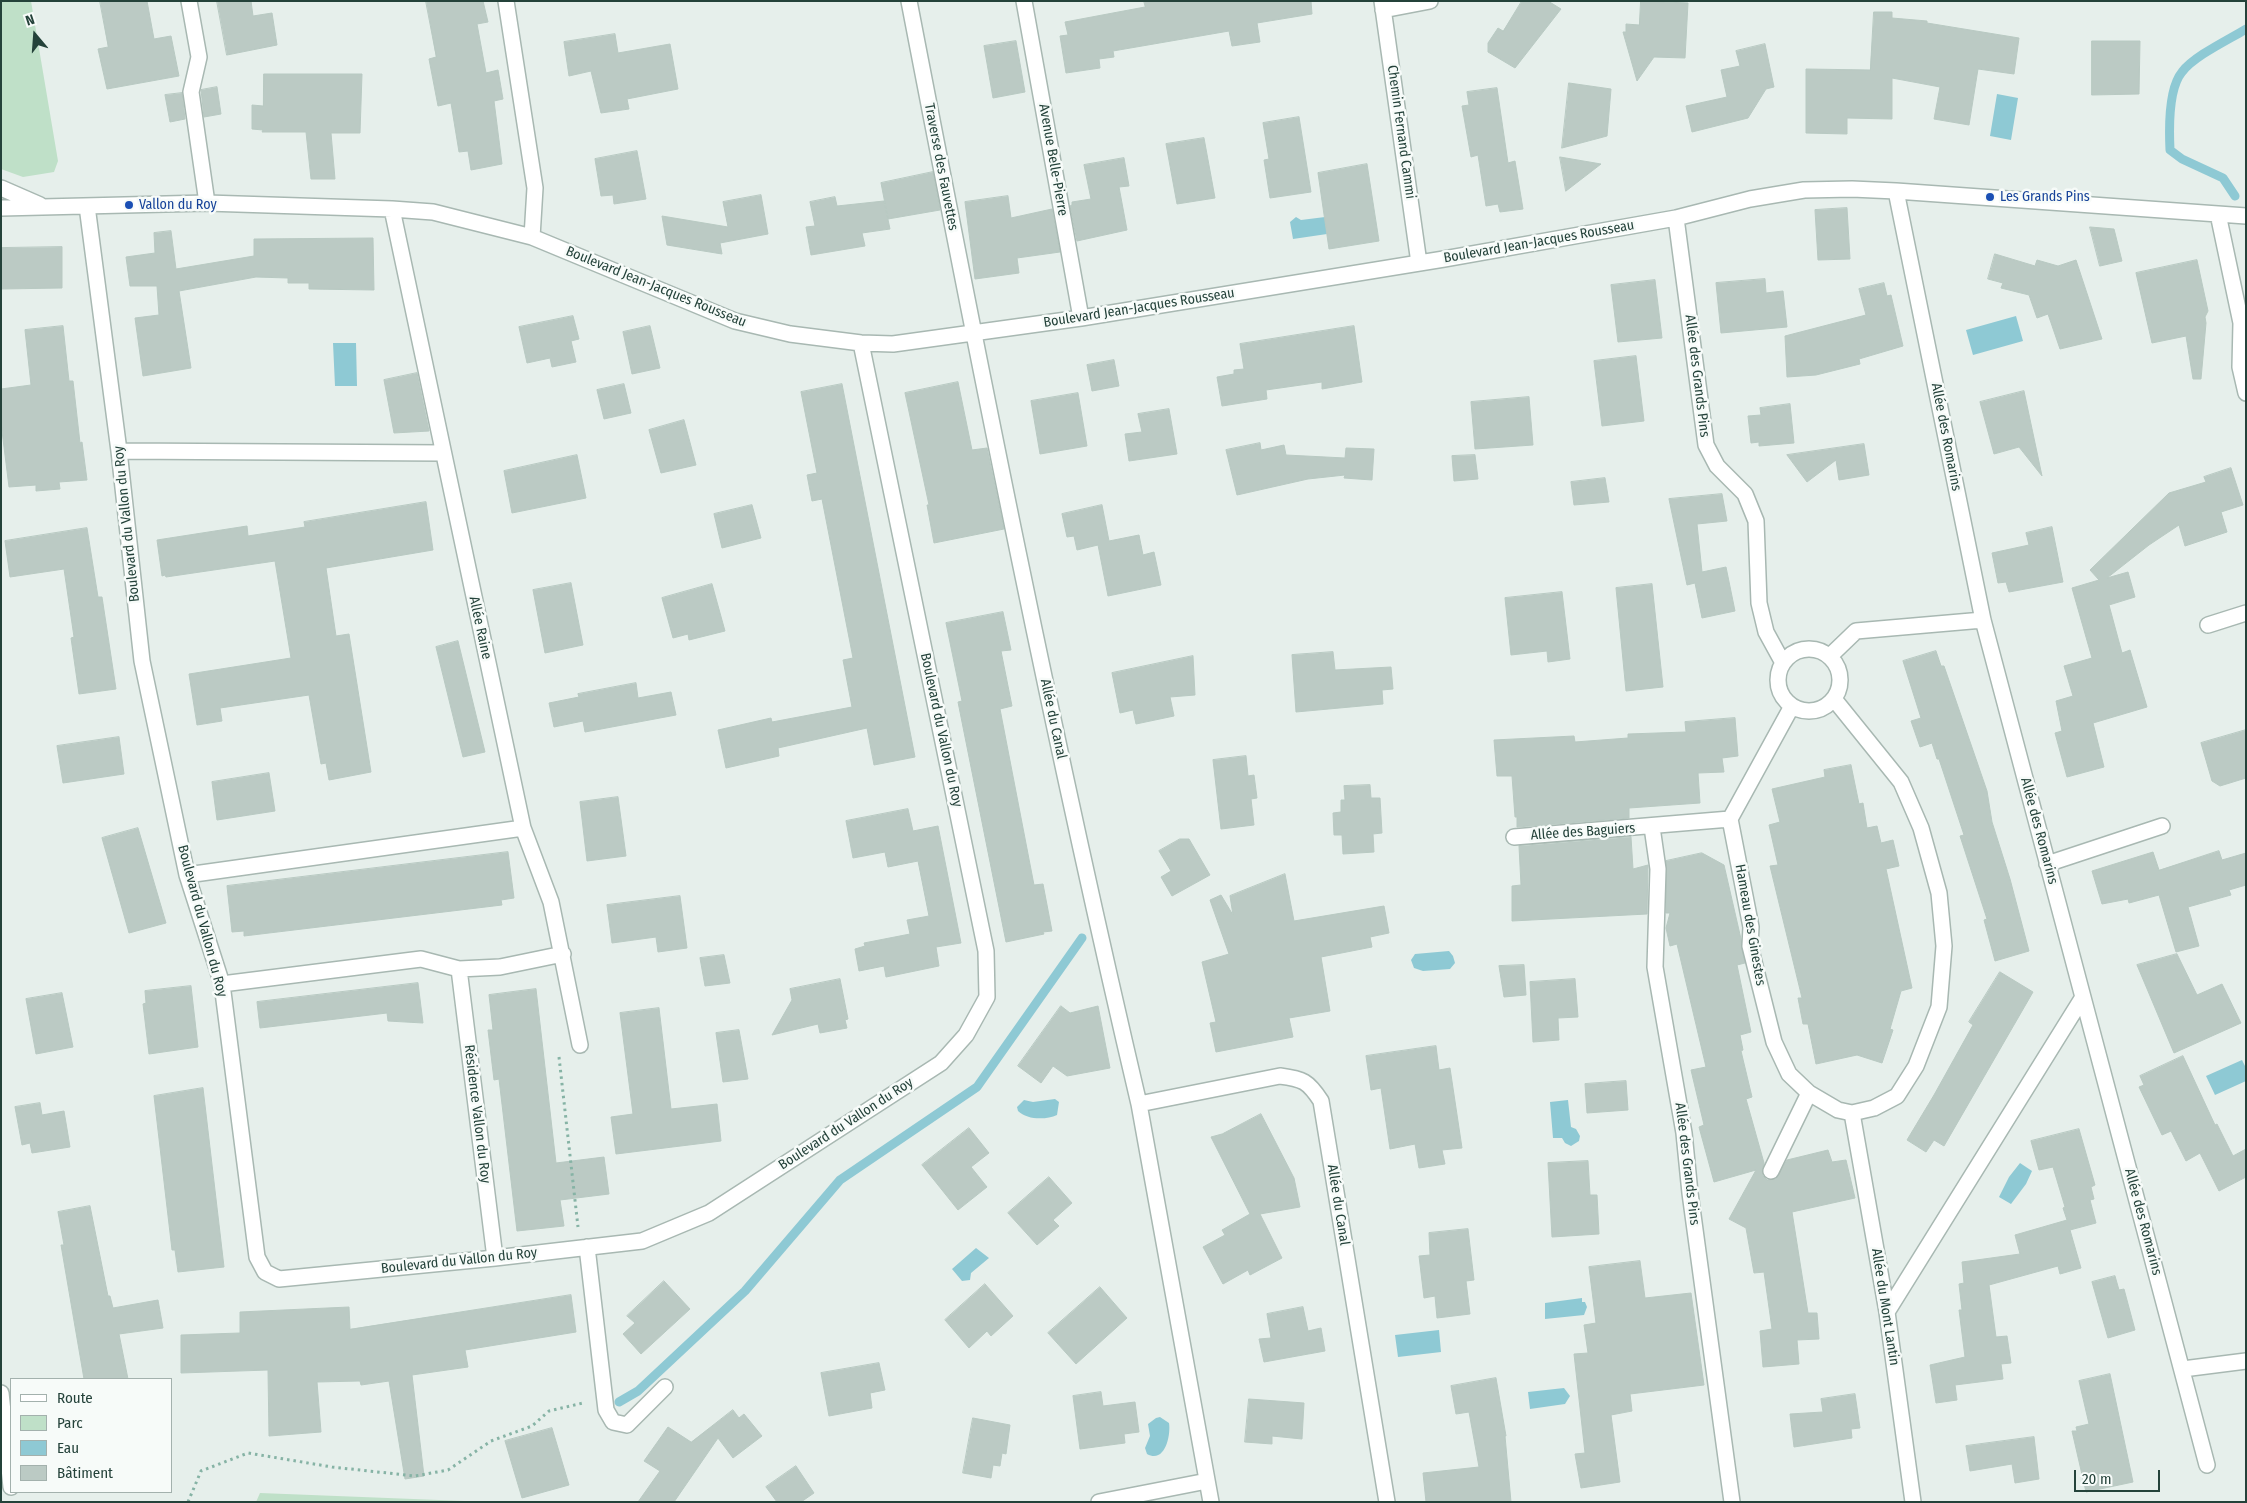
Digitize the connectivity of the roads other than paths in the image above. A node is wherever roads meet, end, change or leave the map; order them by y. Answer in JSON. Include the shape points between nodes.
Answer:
{"nodes":[{"id":1,"x":189,"y":1,"type":"edge"},
{"id":2,"x":506,"y":1,"type":"edge"},
{"id":3,"x":909,"y":1,"type":"edge"},
{"id":4,"x":1024,"y":1,"type":"edge"},
{"id":5,"x":1430,"y":1,"type":"edge"},
{"id":6,"x":1382,"y":6,"type":"edge"},
{"id":7,"x":1,"y":188,"type":"edge"},
{"id":8,"x":1896,"y":191,"type":"junction"},
{"id":9,"x":207,"y":203,"type":"junction"},
{"id":10,"x":87,"y":206,"type":"junction"},
{"id":11,"x":1,"y":208,"type":"edge"},
{"id":12,"x":46,"y":208,"type":"junction"},
{"id":13,"x":392,"y":209,"type":"junction"},
{"id":14,"x":2218,"y":214,"type":"junction"},
{"id":15,"x":2246,"y":216,"type":"edge"},
{"id":16,"x":1676,"y":218,"type":"junction"},
{"id":17,"x":532,"y":237,"type":"junction"},
{"id":18,"x":1419,"y":263,"type":"junction"},
{"id":19,"x":1082,"y":318,"type":"junction"},
{"id":20,"x":973,"y":333,"type":"junction"},
{"id":21,"x":861,"y":343,"type":"junction"},
{"id":22,"x":2246,"y":393,"type":"edge"},
{"id":23,"x":119,"y":451,"type":"junction"},
{"id":24,"x":442,"y":453,"type":"junction"},
{"id":25,"x":2246,"y":613,"type":"edge"},
{"id":26,"x":1983,"y":620,"type":"junction"},
{"id":27,"x":2208,"y":625,"type":"dead end"},
{"id":28,"x":1830,"y":656,"type":"junction"},
{"id":29,"x":1783,"y":663,"type":"junction"},
{"id":30,"x":1834,"y":699,"type":"junction"},
{"id":31,"x":1792,"y":706,"type":"junction"},
{"id":32,"x":1730,"y":819,"type":"junction"},
{"id":33,"x":2162,"y":826,"type":"dead end"},
{"id":34,"x":1652,"y":827,"type":"junction"},
{"id":35,"x":523,"y":828,"type":"junction"},
{"id":36,"x":1514,"y":837,"type":"dead end"},
{"id":37,"x":2047,"y":864,"type":"junction"},
{"id":38,"x":187,"y":875,"type":"junction"},
{"id":39,"x":562,"y":954,"type":"junction"},
{"id":40,"x":459,"y":969,"type":"junction"},
{"id":41,"x":222,"y":984,"type":"junction"},
{"id":42,"x":2083,"y":997,"type":"junction"},
{"id":43,"x":580,"y":1045,"type":"dead end"},
{"id":44,"x":1809,"y":1093,"type":"junction"},
{"id":45,"x":1139,"y":1104,"type":"junction"},
{"id":46,"x":1852,"y":1113,"type":"junction"},
{"id":47,"x":1771,"y":1171,"type":"dead end"},
{"id":48,"x":584,"y":1247,"type":"junction"},
{"id":49,"x":495,"y":1258,"type":"junction"},
{"id":50,"x":1887,"y":1312,"type":"junction"},
{"id":51,"x":2246,"y":1361,"type":"edge"},
{"id":52,"x":2183,"y":1369,"type":"junction"},
{"id":53,"x":664,"y":1387,"type":"dead end"},
{"id":54,"x":1,"y":1393,"type":"edge"},
{"id":55,"x":2207,"y":1465,"type":"dead end"},
{"id":56,"x":10,"y":1478,"type":"edge"},
{"id":57,"x":1206,"y":1482,"type":"junction"},
{"id":58,"x":1100,"y":1502,"type":"edge"},
{"id":59,"x":1210,"y":1502,"type":"edge"},
{"id":60,"x":1387,"y":1502,"type":"edge"},
{"id":61,"x":1732,"y":1502,"type":"edge"},
{"id":62,"x":1913,"y":1502,"type":"edge"}],
"edges":[{"from":1,"to":9,"type":"street","via":[[199,57],[191,92]]},
{"from":2,"to":17,"type":"street","via":[[535,188]]},
{"from":3,"to":20,"type":"street","name":"Traverse des Fauvettes"},
{"from":4,"to":19,"type":"street","name":"Avenue Belle-Pierre"},
{"from":5,"to":6,"type":"street"},
{"from":6,"to":18,"type":"street","name":"Chemin Fernand Cammi"},
{"from":7,"to":12,"type":"street","name":"Boulevard Jean-Jacques Rousseau"},
{"from":8,"to":14,"type":"street","name":"Boulevard Jean-Jacques Rousseau"},
{"from":8,"to":16,"type":"street","name":"Boulevard Jean-Jacques Rousseau","via":[[1804,190],[1750,199]]},
{"from":8,"to":26,"type":"street","name":"Allée des Romarins"},
{"from":9,"to":10,"type":"street","name":"Boulevard Jean-Jacques Rousseau"},
{"from":9,"to":13,"type":"street","name":"Boulevard Jean-Jacques Rousseau"},
{"from":10,"to":12,"type":"street","name":"Boulevard Jean-Jacques Rousseau"},
{"from":10,"to":23,"type":"street","name":"Boulevard du Vallon du Roy"},
{"from":11,"to":12,"type":"street","name":"Boulevard Jean-Jacques Rousseau"},
{"from":13,"to":17,"type":"street","name":"Boulevard Jean-Jacques Rousseau","via":[[433,212]]},
{"from":13,"to":24,"type":"street","name":"Allée Raine"},
{"from":14,"to":15,"type":"street","name":"Boulevard Jean-Jacques Rousseau"},
{"from":14,"to":22,"type":"street","via":[[2241,323],[2240,367]]},
{"from":16,"to":18,"type":"street","name":"Boulevard Jean-Jacques Rousseau"},
{"from":16,"to":29,"type":"street","name":"Allée des Grands Pins","via":[[1706,445],[1716,466],[1745,494],[1756,521],[1759,603],[1766,632]]},
{"from":17,"to":21,"type":"street","name":"Boulevard Jean-Jacques Rousseau","via":[[735,321],[790,334]]},
{"from":18,"to":19,"type":"street","name":"Boulevard Jean-Jacques Rousseau"},
{"from":19,"to":20,"type":"street","name":"Boulevard Jean-Jacques Rousseau"},
{"from":20,"to":21,"type":"street","name":"Boulevard Jean-Jacques Rousseau","via":[[893,344]]},
{"from":20,"to":45,"type":"street","name":"Allée du Canal","via":[[1086,873]]},
{"from":21,"to":48,"type":"street","name":"Boulevard du Vallon du Roy","via":[[986,952],[987,997],[966,1035],[941,1063],[709,1212],[642,1241]]},
{"from":23,"to":24,"type":"street"},
{"from":23,"to":38,"type":"street","name":"Boulevard du Vallon du Roy","via":[[142,661]]},
{"from":24,"to":35,"type":"street","name":"Allée Raine"},
{"from":25,"to":27,"type":"street"},
{"from":26,"to":28,"type":"street","via":[[1856,631]]},
{"from":26,"to":37,"type":"street","name":"Allée des Romarins"},
{"from":28,"to":29,"type":"street","via":[[1814,648],[1796,651]]},
{"from":28,"to":30,"type":"street","via":[[1839,669],[1840,685]]},
{"from":29,"to":31,"type":"street","via":[[1778,678],[1781,694]]},
{"from":30,"to":31,"type":"street","via":[[1822,708],[1807,711]]},
{"from":30,"to":46,"type":"street","via":[[1901,782],[1921,828],[1939,893],[1944,946],[1939,1007],[1916,1066],[1897,1096],[1874,1108]]},
{"from":31,"to":32,"type":"street"},
{"from":32,"to":34,"type":"street","name":"Allée des Baguiers"},
{"from":32,"to":44,"type":"street","name":"Hameau des Ginestes","via":[[1751,928],[1750,946],[1774,1042],[1789,1074]]},
{"from":33,"to":37,"type":"street"},
{"from":34,"to":36,"type":"street","name":"Allée des Baguiers"},
{"from":34,"to":61,"type":"street","name":"Allée des Grands Pins","via":[[1658,869],[1654,967],[1684,1133]]},
{"from":35,"to":38,"type":"street"},
{"from":35,"to":39,"type":"street","name":"Allée Raine","via":[[551,902]]},
{"from":37,"to":42,"type":"street","name":"Allée des Romarins"},
{"from":38,"to":41,"type":"street","name":"Boulevard du Vallon du Roy"},
{"from":39,"to":40,"type":"street","via":[[500,967]]},
{"from":39,"to":43,"type":"street","name":"Allée Raine"},
{"from":40,"to":41,"type":"street","via":[[421,959]]},
{"from":40,"to":49,"type":"street","name":"Résidence Vallon du Roy"},
{"from":41,"to":49,"type":"street","name":"Boulevard du Vallon du Roy","via":[[257,1257],[265,1272],[279,1279]]},
{"from":42,"to":50,"type":"street"},
{"from":42,"to":52,"type":"street","name":"Allée des Romarins"},
{"from":44,"to":46,"type":"street","name":"Hameau des Ginestes","via":[[1838,1110]]},
{"from":44,"to":47,"type":"street"},
{"from":45,"to":57,"type":"street","name":"Allée du Canal"},
{"from":45,"to":60,"type":"street","name":"Allée du Canal","via":[[1280,1076],[1298,1078],[1311,1085],[1321,1101]]},
{"from":46,"to":50,"type":"street","name":"Allée du Mont Lantin"},
{"from":48,"to":49,"type":"street","name":"Boulevard du Vallon du Roy"},
{"from":48,"to":53,"type":"street","via":[[606,1410],[613,1422],[627,1425]]},
{"from":50,"to":62,"type":"street","name":"Allée du Mont Lantin"},
{"from":51,"to":52,"type":"street"},
{"from":52,"to":55,"type":"street","name":"Allée des Romarins"},
{"from":54,"to":56,"type":"street"},
{"from":57,"to":58,"type":"street"},
{"from":57,"to":59,"type":"street","name":"Allée du Canal"}]}
